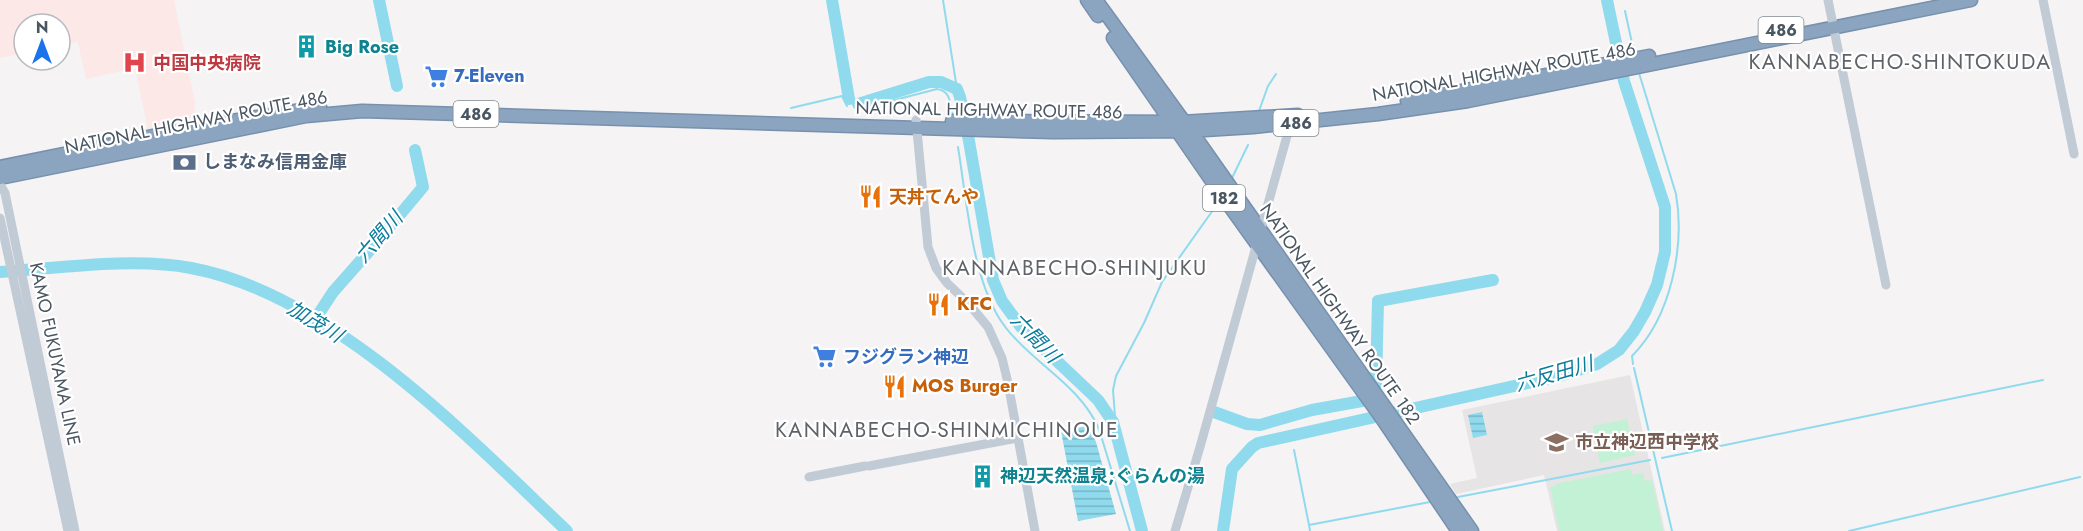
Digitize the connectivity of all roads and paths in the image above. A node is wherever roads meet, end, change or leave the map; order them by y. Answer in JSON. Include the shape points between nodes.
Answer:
{"nodes":[{"id":1,"x":1087,"y":0,"type":"edge"},
{"id":2,"x":1096,"y":0,"type":"edge"},
{"id":3,"x":1828,"y":0,"type":"edge"},
{"id":4,"x":1934,"y":0,"type":"edge"},
{"id":5,"x":1971,"y":0,"type":"edge"},
{"id":6,"x":2043,"y":0,"type":"edge"},
{"id":7,"x":1833,"y":24,"type":"junction"},
{"id":8,"x":1291,"y":119,"type":"junction"},
{"id":9,"x":916,"y":124,"type":"junction"},
{"id":10,"x":1180,"y":126,"type":"junction"},
{"id":11,"x":2074,"y":154,"type":"dead end"},
{"id":12,"x":0,"y":167,"type":"edge"},
{"id":13,"x":0,"y":177,"type":"edge"},
{"id":14,"x":0,"y":185,"type":"edge"},
{"id":15,"x":0,"y":218,"type":"edge"},
{"id":16,"x":1259,"y":239,"type":"junction"},
{"id":17,"x":13,"y":258,"type":"junction"},
{"id":18,"x":1886,"y":285,"type":"dead end"},
{"id":19,"x":20,"y":288,"type":"junction"},
{"id":20,"x":1386,"y":418,"type":"junction"},
{"id":21,"x":1017,"y":438,"type":"junction"},
{"id":22,"x":808,"y":477,"type":"dead end"},
{"id":23,"x":68,"y":531,"type":"edge"},
{"id":24,"x":75,"y":531,"type":"edge"},
{"id":25,"x":1035,"y":531,"type":"edge"},
{"id":26,"x":1175,"y":531,"type":"edge"},
{"id":27,"x":1458,"y":531,"type":"edge"},
{"id":28,"x":1472,"y":531,"type":"edge"}],
"edges":[{"from":1,"to":10,"type":"highway","name":"NATIONAL HIGHWAY ROUTE 182","number":"182"},
{"from":2,"to":10,"type":"highway","name":"NATIONAL HIGHWAY ROUTE 182","number":"182"},
{"from":3,"to":7,"type":"street"},
{"from":4,"to":7,"type":"highway","name":"NATIONAL HIGHWAY ROUTE 486","number":"486"},
{"from":5,"to":7,"type":"highway","name":"NATIONAL HIGHWAY ROUTE 486","number":"486"},
{"from":6,"to":11,"type":"street"},
{"from":7,"to":8,"type":"highway","name":"NATIONAL HIGHWAY ROUTE 486","number":"486","via":[[1468,101]]},
{"from":7,"to":18,"type":"street"},
{"from":8,"to":10,"type":"highway","name":"NATIONAL HIGHWAY ROUTE 486","number":"486"},
{"from":8,"to":16,"type":"street"},
{"from":9,"to":10,"type":"highway","name":"NATIONAL HIGHWAY ROUTE 486","number":"486","via":[[1053,132]]},
{"from":9,"to":12,"type":"highway","name":"NATIONAL HIGHWAY ROUTE 486","number":"486","via":[[361,104],[303,108]]},
{"from":9,"to":13,"type":"highway","name":"NATIONAL HIGHWAY ROUTE 486","number":"486","via":[[362,111],[306,116]]},
{"from":9,"to":21,"type":"street","via":[[928,248],[947,283],[988,327],[1002,358]]},
{"from":10,"to":16,"type":"highway","name":"NATIONAL HIGHWAY ROUTE 182","number":"182"},
{"from":14,"to":17,"type":"street","name":"KAMO FUKUYAMA LINE","via":[[5,193]]},
{"from":15,"to":17,"type":"street","name":"KAMO FUKUYAMA LINE"},
{"from":16,"to":20,"type":"highway","name":"NATIONAL HIGHWAY ROUTE 182","number":"182"},
{"from":16,"to":26,"type":"street"},
{"from":17,"to":19,"type":"street","name":"KAMO FUKUYAMA LINE"},
{"from":19,"to":23,"type":"street","name":"KAMO FUKUYAMA LINE"},
{"from":19,"to":24,"type":"street","name":"KAMO FUKUYAMA LINE"},
{"from":20,"to":27,"type":"highway","name":"NATIONAL HIGHWAY ROUTE 182","number":"182"},
{"from":20,"to":28,"type":"highway","name":"NATIONAL HIGHWAY ROUTE 182","number":"182"},
{"from":21,"to":22,"type":"street"},
{"from":21,"to":25,"type":"street"}]}
